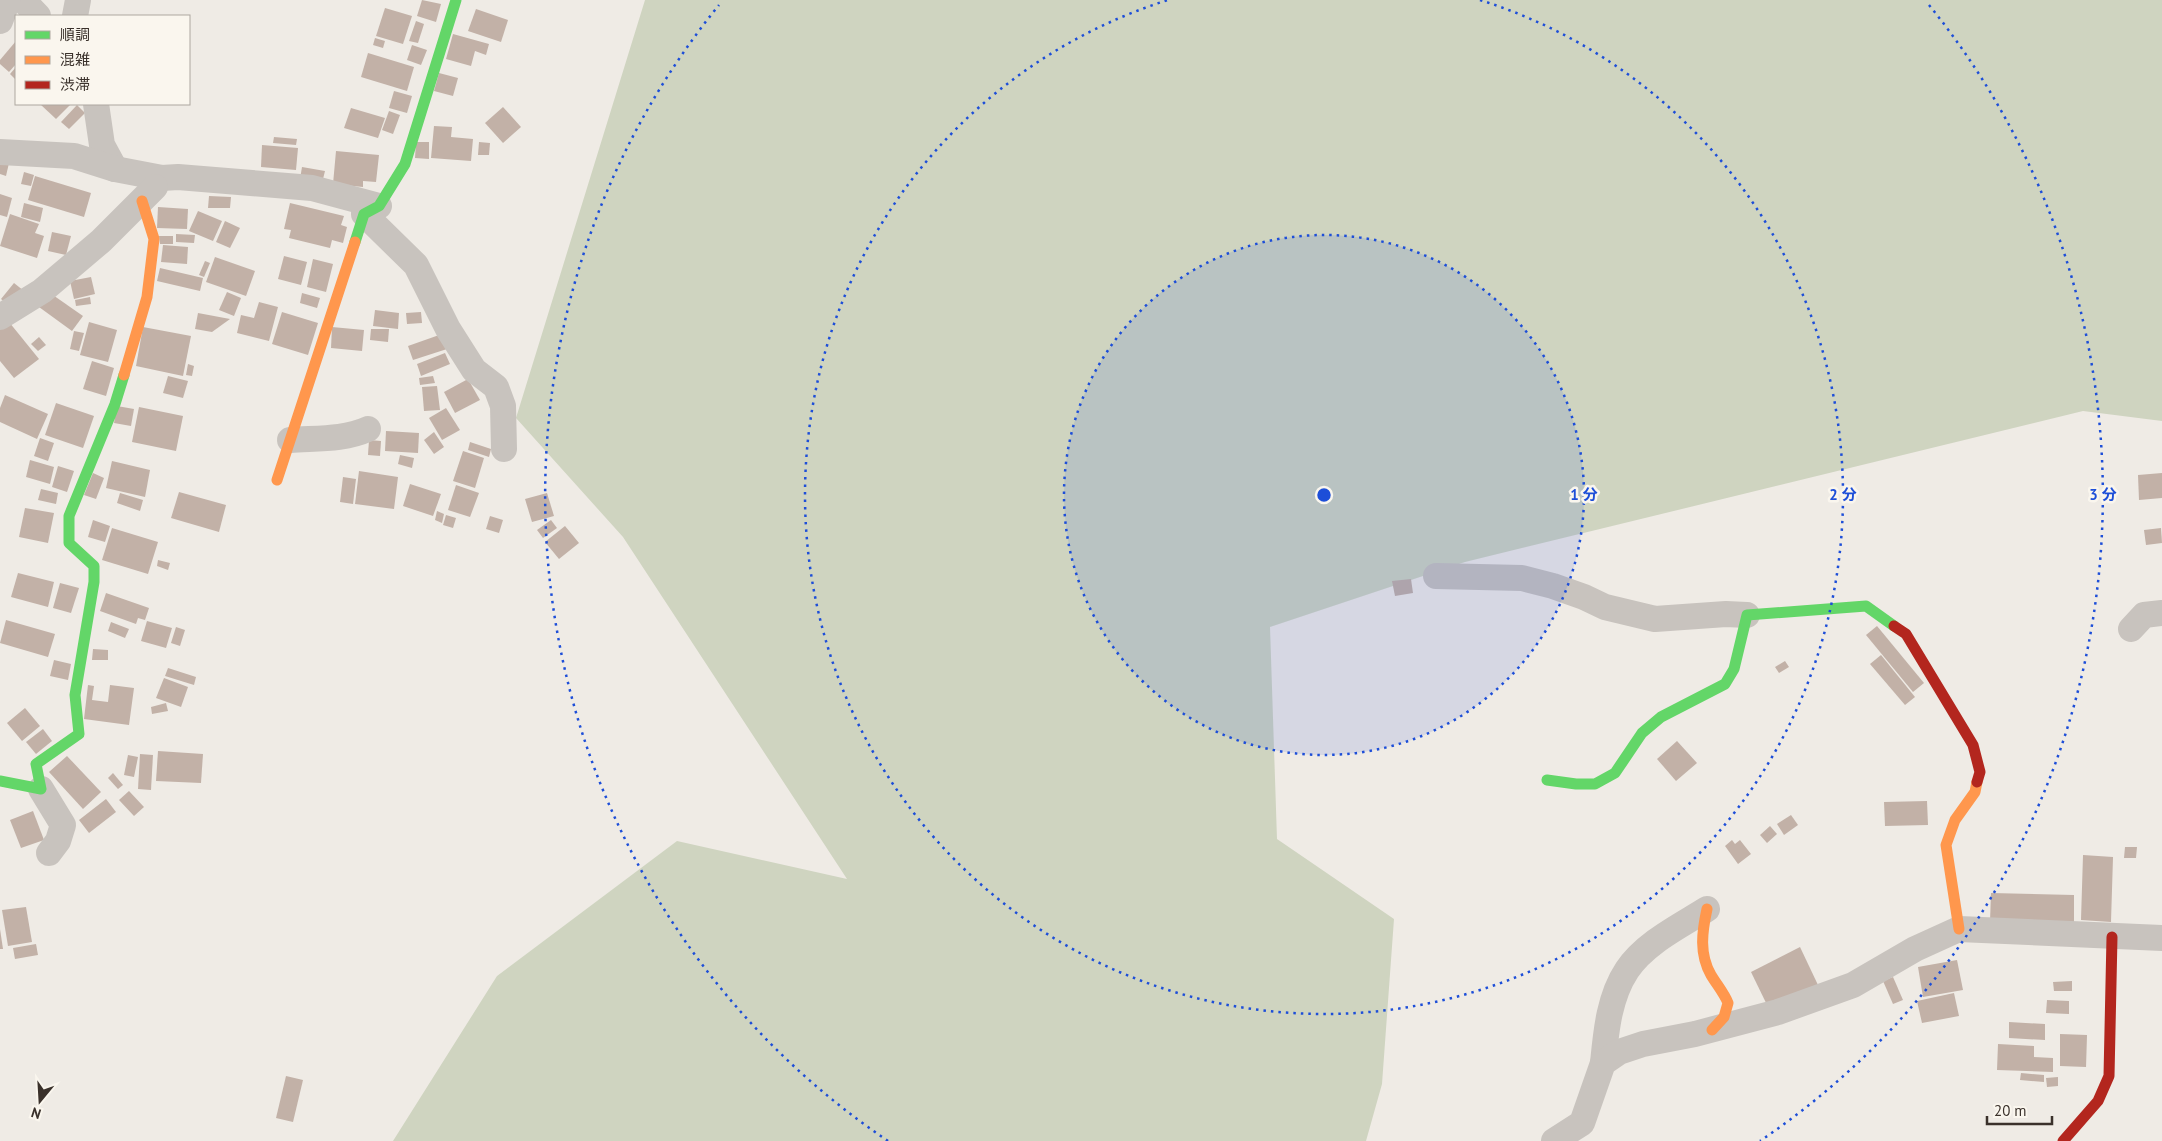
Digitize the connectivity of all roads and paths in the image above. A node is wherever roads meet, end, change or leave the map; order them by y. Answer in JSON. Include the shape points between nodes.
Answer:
{"nodes":[{"id":1,"x":8,"y":0,"type":"edge"},
{"id":2,"x":23,"y":0,"type":"edge"},
{"id":3,"x":78,"y":0,"type":"edge"},
{"id":4,"x":456,"y":0,"type":"edge"},
{"id":5,"x":37,"y":15,"type":"edge"},
{"id":6,"x":75,"y":15,"type":"edge"},
{"id":7,"x":0,"y":21,"type":"edge"},
{"id":8,"x":96,"y":105,"type":"edge"},
{"id":9,"x":0,"y":152,"type":"edge"},
{"id":10,"x":115,"y":169,"type":"junction"},
{"id":11,"x":162,"y":178,"type":"junction"},
{"id":12,"x":142,"y":201,"type":"junction"},
{"id":13,"x":371,"y":210,"type":"junction"},
{"id":14,"x":0,"y":316,"type":"edge"},
{"id":15,"x":368,"y":429,"type":"dead end"},
{"id":16,"x":290,"y":440,"type":"junction"},
{"id":17,"x":504,"y":449,"type":"dead end"},
{"id":18,"x":277,"y":480,"type":"dead end"},
{"id":19,"x":1436,"y":576,"type":"dead end"},
{"id":20,"x":2162,"y":613,"type":"edge"},
{"id":21,"x":1747,"y":615,"type":"junction"},
{"id":22,"x":2131,"y":629,"type":"dead end"},
{"id":23,"x":1547,"y":780,"type":"dead end"},
{"id":24,"x":0,"y":781,"type":"edge"},
{"id":25,"x":41,"y":790,"type":"junction"},
{"id":26,"x":49,"y":853,"type":"dead end"},
{"id":27,"x":1707,"y":909,"type":"joint"},
{"id":28,"x":1959,"y":929,"type":"junction"},
{"id":29,"x":2112,"y":937,"type":"junction"},
{"id":30,"x":2162,"y":938,"type":"edge"},
{"id":31,"x":1712,"y":1030,"type":"junction"},
{"id":32,"x":1604,"y":1063,"type":"junction"},
{"id":33,"x":1554,"y":1141,"type":"edge"},
{"id":34,"x":2063,"y":1141,"type":"edge"}],
"edges":[{"from":1,"to":7,"type":"street"},
{"from":2,"to":5,"type":"street"},
{"from":3,"to":6,"type":"street"},
{"from":4,"to":13,"type":"street","via":[[405,164]]},
{"from":8,"to":10,"type":"street","via":[[102,145]]},
{"from":9,"to":10,"type":"street","via":[[74,156]]},
{"from":10,"to":11,"type":"street"},
{"from":11,"to":12,"type":"street"},
{"from":11,"to":13,"type":"street","via":[[312,188]]},
{"from":12,"to":14,"type":"street","via":[[42,291]]},
{"from":12,"to":25,"type":"street","via":[[154,239],[147,297],[115,404],[69,516],[69,543],[94,566],[75,695],[78,734],[36,764]]},
{"from":13,"to":16,"type":"street"},
{"from":13,"to":17,"type":"street","via":[[416,265],[448,329],[474,370],[496,387],[503,406]]},
{"from":15,"to":16,"type":"street","via":[[336,438]]},
{"from":16,"to":18,"type":"street"},
{"from":19,"to":21,"type":"street","via":[[1522,578],[1553,586],[1605,607],[1655,619]]},
{"from":20,"to":22,"type":"street","via":[[2144,615]]},
{"from":21,"to":23,"type":"street","via":[[1734,669],[1725,684],[1661,717],[1642,733],[1615,773],[1595,784]]},
{"from":21,"to":28,"type":"street","via":[[1866,606],[1906,634],[1973,745],[1980,772],[1975,792],[1955,820],[1946,844]]},
{"from":24,"to":25,"type":"street"},
{"from":25,"to":26,"type":"street","via":[[63,825],[58,841]]},
{"from":27,"to":31,"type":"street","via":[[1701,943],[1703,956],[1728,1004],[1724,1017]]},
{"from":27,"to":32,"type":"street","via":[[1646,950],[1627,970],[1611,1004]]},
{"from":28,"to":29,"type":"street"},
{"from":28,"to":31,"type":"street","via":[[1915,949],[1854,986]]},
{"from":29,"to":30,"type":"street"},
{"from":29,"to":34,"type":"street","via":[[2109,1076],[2098,1101]]},
{"from":31,"to":32,"type":"street","via":[[1643,1044],[1620,1052]]},
{"from":32,"to":33,"type":"street","via":[[1582,1123]]}]}
